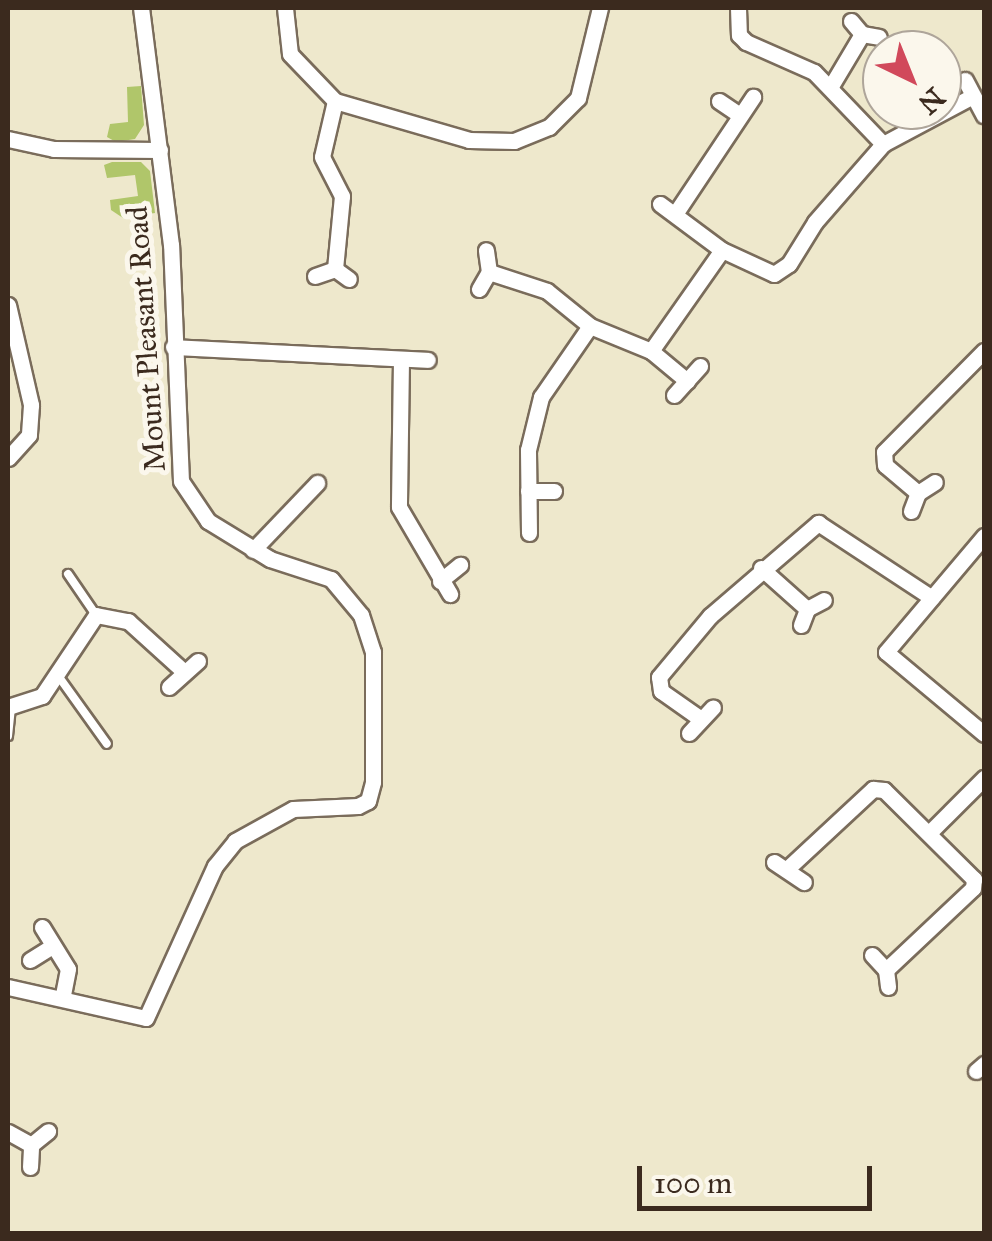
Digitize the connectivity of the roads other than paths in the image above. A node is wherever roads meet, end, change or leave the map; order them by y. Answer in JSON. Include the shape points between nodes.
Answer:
{"nodes":[{"id":1,"x":141,"y":8,"type":"edge"},
{"id":2,"x":285,"y":8,"type":"edge"},
{"id":3,"x":600,"y":8,"type":"edge"},
{"id":4,"x":738,"y":8,"type":"edge"},
{"id":5,"x":863,"y":30,"type":"edge"},
{"id":6,"x":965,"y":80,"type":"dead end"},
{"id":7,"x":830,"y":86,"type":"junction"},
{"id":8,"x":973,"y":96,"type":"junction"},
{"id":9,"x":753,"y":97,"type":"dead end"},
{"id":10,"x":335,"y":101,"type":"junction"},
{"id":11,"x":720,"y":102,"type":"dead end"},
{"id":12,"x":740,"y":115,"type":"junction"},
{"id":13,"x":984,"y":116,"type":"edge"},
{"id":14,"x":8,"y":139,"type":"edge"},
{"id":15,"x":883,"y":144,"type":"junction"},
{"id":16,"x":160,"y":150,"type":"junction"},
{"id":17,"x":660,"y":204,"type":"dead end"},
{"id":18,"x":674,"y":214,"type":"junction"},
{"id":19,"x":486,"y":250,"type":"dead end"},
{"id":20,"x":722,"y":250,"type":"junction"},
{"id":21,"x":489,"y":272,"type":"junction"},
{"id":22,"x":314,"y":276,"type":"dead end"},
{"id":23,"x":479,"y":289,"type":"dead end"},
{"id":24,"x":28,"y":304,"type":"dead end"},
{"id":25,"x":9,"y":308,"type":"edge"},
{"id":26,"x":590,"y":326,"type":"junction"},
{"id":27,"x":173,"y":347,"type":"junction"},
{"id":28,"x":651,"y":350,"type":"junction"},
{"id":29,"x":984,"y":351,"type":"edge"},
{"id":30,"x":402,"y":360,"type":"junction"},
{"id":31,"x":428,"y":360,"type":"dead end"},
{"id":32,"x":700,"y":366,"type":"dead end"},
{"id":33,"x":687,"y":381,"type":"junction"},
{"id":34,"x":674,"y":395,"type":"dead end"},
{"id":35,"x":8,"y":458,"type":"edge"},
{"id":36,"x":935,"y":482,"type":"dead end"},
{"id":37,"x":317,"y":483,"type":"dead end"},
{"id":38,"x":528,"y":491,"type":"junction"},
{"id":39,"x":554,"y":491,"type":"dead end"},
{"id":40,"x":918,"y":494,"type":"junction"},
{"id":41,"x":911,"y":511,"type":"dead end"},
{"id":42,"x":529,"y":533,"type":"dead end"},
{"id":43,"x":984,"y":536,"type":"edge"},
{"id":44,"x":253,"y":550,"type":"junction"},
{"id":45,"x":460,"y":565,"type":"dead end"},
{"id":46,"x":761,"y":568,"type":"junction"},
{"id":47,"x":68,"y":574,"type":"dead end"},
{"id":48,"x":932,"y":598,"type":"junction"},
{"id":49,"x":824,"y":600,"type":"dead end"},
{"id":50,"x":96,"y":615,"type":"junction"},
{"id":51,"x":198,"y":661,"type":"dead end"},
{"id":52,"x":182,"y":670,"type":"junction"},
{"id":53,"x":59,"y":677,"type":"junction"},
{"id":54,"x":170,"y":687,"type":"dead end"},
{"id":55,"x":9,"y":707,"type":"edge"},
{"id":56,"x":713,"y":707,"type":"dead end"},
{"id":57,"x":698,"y":717,"type":"junction"},
{"id":58,"x":982,"y":727,"type":"edge"},
{"id":59,"x":689,"y":734,"type":"dead end"},
{"id":60,"x":8,"y":736,"type":"edge"},
{"id":61,"x":106,"y":744,"type":"dead end"},
{"id":62,"x":984,"y":778,"type":"edge"},
{"id":63,"x":929,"y":833,"type":"junction"},
{"id":64,"x":804,"y":882,"type":"dead end"},
{"id":65,"x":42,"y":927,"type":"dead end"},
{"id":66,"x":51,"y":947,"type":"junction"},
{"id":67,"x":872,"y":955,"type":"dead end"},
{"id":68,"x":30,"y":960,"type":"dead end"},
{"id":69,"x":886,"y":970,"type":"junction"},
{"id":70,"x":8,"y":987,"type":"edge"},
{"id":71,"x":888,"y":987,"type":"dead end"},
{"id":72,"x":63,"y":995,"type":"junction"},
{"id":73,"x":48,"y":1131,"type":"dead end"},
{"id":74,"x":8,"y":1132,"type":"edge"},
{"id":75,"x":31,"y":1144,"type":"junction"},
{"id":76,"x":30,"y":1167,"type":"dead end"}],
"edges":[{"from":1,"to":16,"type":"street","name":"Mount Pleasant Road"},
{"from":2,"to":10,"type":"street","via":[[290,54]]},
{"from":3,"to":10,"type":"street","via":[[578,98],[549,126],[514,141],[469,140]]},
{"from":4,"to":7,"type":"street","via":[[739,35],[746,42],[787,56]]},
{"from":5,"to":7,"type":"street","via":[[856,27]]},
{"from":6,"to":8,"type":"street"},
{"from":7,"to":15,"type":"street"},
{"from":8,"to":13,"type":"street"},
{"from":8,"to":15,"type":"street"},
{"from":9,"to":12,"type":"street"},
{"from":10,"to":22,"type":"street","via":[[322,157],[342,196],[342,274]]},
{"from":11,"to":12,"type":"street"},
{"from":12,"to":18,"type":"street"},
{"from":14,"to":16,"type":"street","via":[[54,149]]},
{"from":15,"to":20,"type":"street","via":[[789,264],[774,274]]},
{"from":16,"to":27,"type":"street","name":"Mount Pleasant Road"},
{"from":17,"to":18,"type":"street"},
{"from":18,"to":20,"type":"street"},
{"from":19,"to":21,"type":"street"},
{"from":20,"to":28,"type":"street"},
{"from":21,"to":23,"type":"street"},
{"from":21,"to":26,"type":"street","via":[[547,290]]},
{"from":24,"to":25,"type":"street"},
{"from":25,"to":35,"type":"street","via":[[31,406],[30,435]]},
{"from":26,"to":28,"type":"street"},
{"from":26,"to":38,"type":"street","via":[[540,397],[528,450]]},
{"from":27,"to":30,"type":"street"},
{"from":27,"to":44,"type":"street","name":"Mount Pleasant Road","via":[[181,481],[192,505]]},
{"from":28,"to":33,"type":"street"},
{"from":29,"to":40,"type":"street","via":[[884,452],[885,466]]},
{"from":30,"to":31,"type":"street"},
{"from":30,"to":45,"type":"street","via":[[399,507],[445,587]]},
{"from":32,"to":33,"type":"street"},
{"from":33,"to":34,"type":"street"},
{"from":36,"to":40,"type":"street"},
{"from":37,"to":44,"type":"street"},
{"from":38,"to":39,"type":"street"},
{"from":38,"to":42,"type":"street"},
{"from":40,"to":41,"type":"street"},
{"from":43,"to":48,"type":"street"},
{"from":44,"to":72,"type":"street","name":"Mount Pleasant Road","via":[[331,579],[361,615],[374,652],[368,801],[292,809],[235,841],[215,866],[146,1018]]},
{"from":46,"to":48,"type":"street","via":[[818,523]]},
{"from":46,"to":49,"type":"street","via":[[804,617]]},
{"from":46,"to":57,"type":"street","via":[[659,677],[661,692]]},
{"from":47,"to":50,"type":"lane"},
{"from":48,"to":58,"type":"street","via":[[886,652]]},
{"from":50,"to":52,"type":"street","via":[[128,621]]},
{"from":50,"to":53,"type":"street"},
{"from":51,"to":52,"type":"street"},
{"from":52,"to":54,"type":"street"},
{"from":53,"to":55,"type":"street","via":[[42,696]]},
{"from":53,"to":61,"type":"lane"},
{"from":55,"to":60,"type":"lane"},
{"from":56,"to":57,"type":"street"},
{"from":57,"to":59,"type":"street"},
{"from":62,"to":63,"type":"street"},
{"from":63,"to":64,"type":"street","via":[[884,790],[873,789],[782,864]]},
{"from":63,"to":69,"type":"street","via":[[974,879],[972,888]]},
{"from":65,"to":66,"type":"street"},
{"from":66,"to":68,"type":"street"},
{"from":66,"to":72,"type":"street","via":[[68,969]]},
{"from":67,"to":69,"type":"street"},
{"from":69,"to":71,"type":"street"},
{"from":70,"to":72,"type":"street","name":"Mount Pleasant Road"},
{"from":73,"to":75,"type":"street"},
{"from":74,"to":75,"type":"street"},
{"from":75,"to":76,"type":"street"}]}
